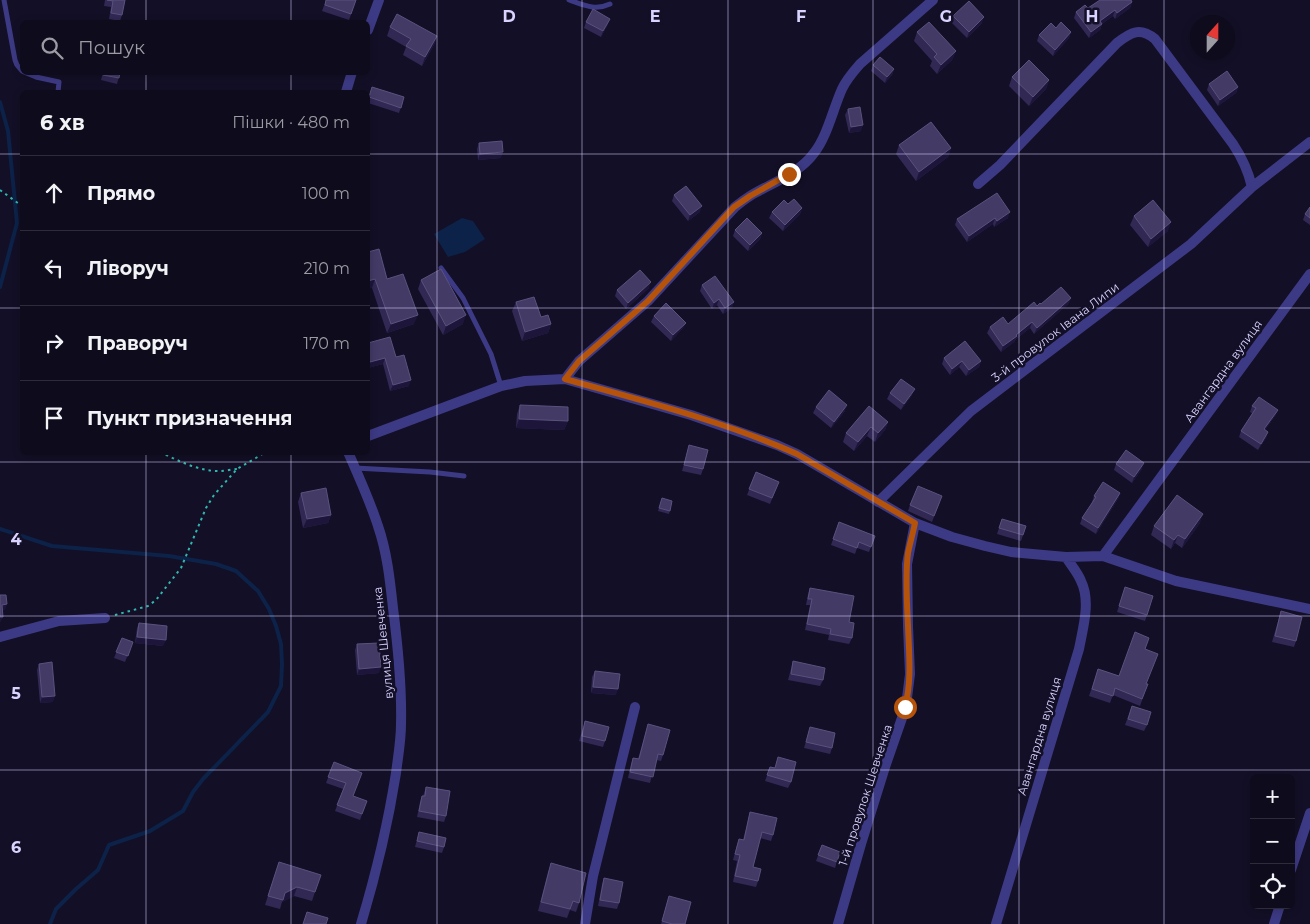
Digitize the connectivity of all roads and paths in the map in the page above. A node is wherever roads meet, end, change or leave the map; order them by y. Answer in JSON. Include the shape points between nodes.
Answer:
{"nodes":[{"id":1,"x":4,"y":0,"type":"edge"},
{"id":2,"x":379,"y":0,"type":"edge"},
{"id":3,"x":569,"y":0,"type":"edge"},
{"id":4,"x":933,"y":0,"type":"edge"},
{"id":5,"x":610,"y":4,"type":"dead end"},
{"id":6,"x":370,"y":25,"type":"edge"},
{"id":7,"x":20,"y":68,"type":"edge"},
{"id":8,"x":30,"y":75,"type":"edge"},
{"id":9,"x":351,"y":75,"type":"edge"},
{"id":10,"x":58,"y":90,"type":"edge"},
{"id":11,"x":347,"y":90,"type":"edge"},
{"id":12,"x":1310,"y":142,"type":"edge"},
{"id":13,"x":978,"y":184,"type":"dead end"},
{"id":14,"x":1252,"y":187,"type":"junction"},
{"id":15,"x":0,"y":190,"type":"edge"},
{"id":16,"x":20,"y":205,"type":"edge"},
{"id":17,"x":441,"y":268,"type":"edge"},
{"id":18,"x":1310,"y":274,"type":"edge"},
{"id":19,"x":565,"y":379,"type":"junction"},
{"id":20,"x":501,"y":386,"type":"junction"},
{"id":21,"x":370,"y":435,"type":"edge"},
{"id":22,"x":166,"y":455,"type":"edge"},
{"id":23,"x":261,"y":455,"type":"edge"},
{"id":24,"x":349,"y":455,"type":"edge"},
{"id":25,"x":355,"y":468,"type":"junction"},
{"id":26,"x":237,"y":469,"type":"junction"},
{"id":27,"x":464,"y":476,"type":"dead end"},
{"id":28,"x":878,"y":502,"type":"junction"},
{"id":29,"x":915,"y":523,"type":"junction"},
{"id":30,"x":1103,"y":556,"type":"junction"},
{"id":31,"x":1066,"y":557,"type":"junction"},
{"id":32,"x":1310,"y":609,"type":"edge"},
{"id":33,"x":105,"y":618,"type":"joint"},
{"id":34,"x":0,"y":637,"type":"edge"},
{"id":35,"x":635,"y":707,"type":"dead end"},
{"id":36,"x":1310,"y":813,"type":"edge"},
{"id":37,"x":1293,"y":864,"type":"edge"},
{"id":38,"x":1279,"y":909,"type":"edge"},
{"id":39,"x":361,"y":924,"type":"edge"},
{"id":40,"x":585,"y":924,"type":"edge"},
{"id":41,"x":838,"y":924,"type":"edge"},
{"id":42,"x":996,"y":924,"type":"edge"},
{"id":43,"x":1274,"y":924,"type":"edge"}],
"edges":[{"from":1,"to":7,"type":"lane","via":[[15,60]]},
{"from":2,"to":6,"type":"street"},
{"from":3,"to":5,"type":"lane","via":[[592,8]]},
{"from":4,"to":19,"type":"street","via":[[851,75],[814,155],[734,207],[648,301],[579,361]]},
{"from":8,"to":10,"type":"lane","via":[[59,82]]},
{"from":9,"to":11,"type":"street"},
{"from":12,"to":14,"type":"street","name":"3-й провулок Івана Липи"},
{"from":13,"to":14,"type":"street","via":[[1117,43],[1132,33],[1140,32],[1155,39],[1233,144],[1244,160]]},
{"from":14,"to":28,"type":"street","name":"3-й провулок Івана Липи","via":[[1191,244],[972,411]]},
{"from":15,"to":16,"type":"path"},
{"from":17,"to":20,"type":"lane","via":[[463,298],[491,354]]},
{"from":18,"to":30,"type":"street","name":"Авангардна вулиця"},
{"from":19,"to":20,"type":"street"},
{"from":19,"to":28,"type":"street","via":[[691,415],[777,445]]},
{"from":20,"to":21,"type":"street"},
{"from":22,"to":26,"type":"path","via":[[204,469]]},
{"from":23,"to":26,"type":"path"},
{"from":24,"to":25,"type":"street","name":"вулиця Шевченка"},
{"from":25,"to":27,"type":"lane"},
{"from":25,"to":39,"type":"street","name":"вулиця Шевченка","via":[[384,547],[402,703],[393,792]]},
{"from":26,"to":33,"type":"path","via":[[214,495],[181,568],[156,600],[148,606]]},
{"from":28,"to":29,"type":"street"},
{"from":29,"to":31,"type":"street","via":[[1011,552]]},
{"from":29,"to":41,"type":"street","name":"1-й провулок Шевченка","via":[[907,564],[910,674],[907,698]]},
{"from":30,"to":31,"type":"street"},
{"from":30,"to":32,"type":"street","via":[[1176,581]]},
{"from":31,"to":42,"type":"street","name":"Авангардна вулиця","via":[[1085,592],[1082,634]]},
{"from":33,"to":34,"type":"street","via":[[59,621]]},
{"from":35,"to":40,"type":"street","via":[[593,876]]},
{"from":36,"to":37,"type":"street"},
{"from":38,"to":43,"type":"street"}]}
